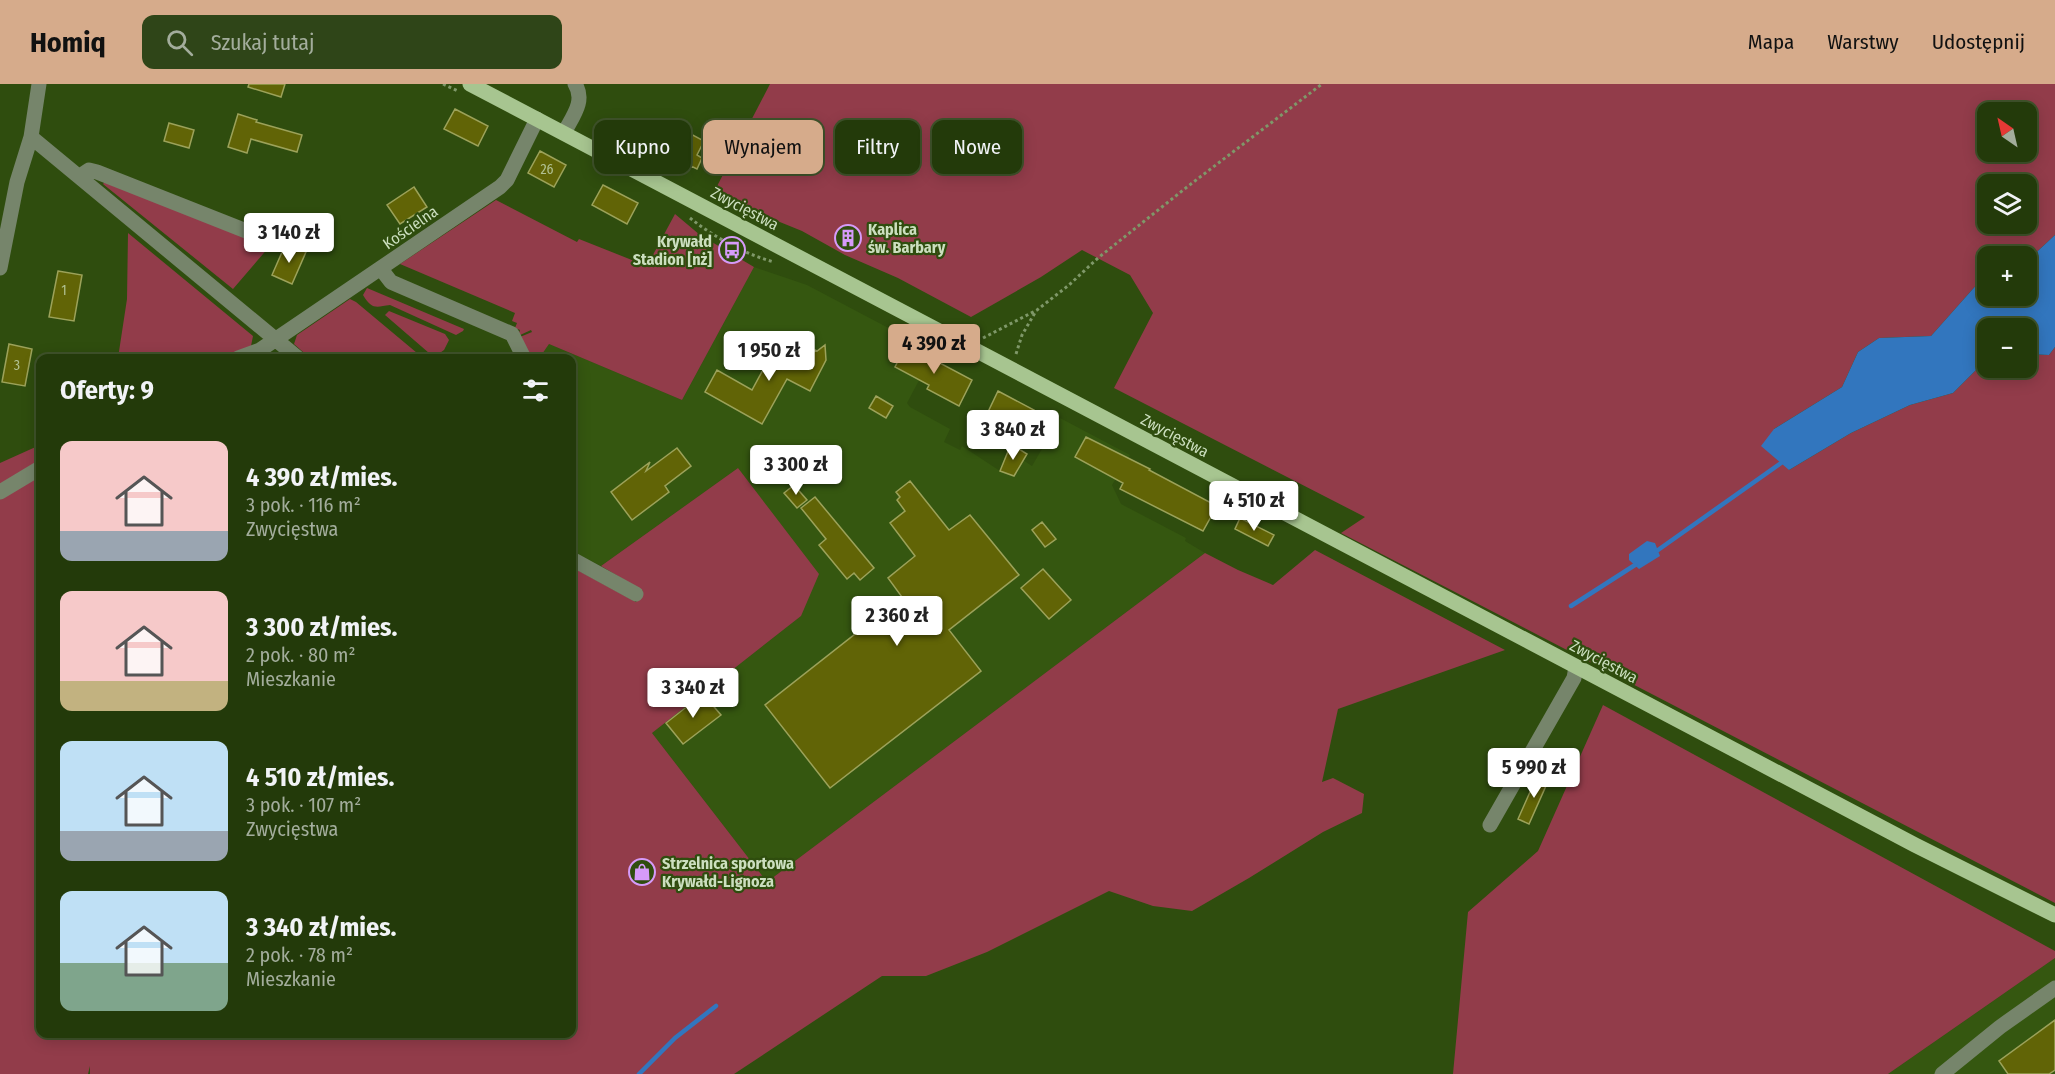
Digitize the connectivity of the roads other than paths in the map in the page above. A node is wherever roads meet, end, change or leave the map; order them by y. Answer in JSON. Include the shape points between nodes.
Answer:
{"nodes":[{"id":1,"x":39,"y":84,"type":"edge"},
{"id":2,"x":470,"y":84,"type":"edge"},
{"id":3,"x":577,"y":88,"type":"edge"},
{"id":4,"x":537,"y":119,"type":"junction"},
{"id":5,"x":564,"y":133,"type":"junction"},
{"id":6,"x":31,"y":137,"type":"junction"},
{"id":7,"x":80,"y":176,"type":"junction"},
{"id":8,"x":264,"y":238,"type":"dead end"},
{"id":9,"x":0,"y":268,"type":"edge"},
{"id":10,"x":381,"y":269,"type":"junction"},
{"id":11,"x":275,"y":339,"type":"junction"},
{"id":12,"x":249,"y":354,"type":"edge"},
{"id":13,"x":293,"y":354,"type":"edge"},
{"id":14,"x":522,"y":354,"type":"edge"},
{"id":15,"x":36,"y":470,"type":"edge"},
{"id":16,"x":0,"y":492,"type":"edge"},
{"id":17,"x":576,"y":561,"type":"edge"},
{"id":18,"x":636,"y":594,"type":"dead end"},
{"id":19,"x":1576,"y":666,"type":"junction"},
{"id":20,"x":1490,"y":825,"type":"dead end"},
{"id":21,"x":2055,"y":915,"type":"edge"},
{"id":22,"x":2055,"y":988,"type":"edge"},
{"id":23,"x":1942,"y":1074,"type":"edge"}],
"edges":[{"from":1,"to":6,"type":"street"},
{"from":2,"to":4,"type":"main road","name":"Zwycięstwa"},
{"from":3,"to":5,"type":"street","via":[[579,104]]},
{"from":4,"to":5,"type":"main road","name":"Zwycięstwa"},
{"from":4,"to":10,"type":"street","name":"Kościelna","via":[[504,184]]},
{"from":5,"to":19,"type":"main road","name":"Zwycięstwa"},
{"from":6,"to":7,"type":"street"},
{"from":6,"to":9,"type":"street","via":[[17,182]]},
{"from":7,"to":8,"type":"street","via":[[89,170],[97,172]]},
{"from":7,"to":11,"type":"street"},
{"from":10,"to":11,"type":"street","name":"Kościelna"},
{"from":10,"to":14,"type":"street","via":[[391,282],[512,334]]},
{"from":11,"to":12,"type":"street","name":"Kościelna"},
{"from":11,"to":13,"type":"street"},
{"from":15,"to":16,"type":"street"},
{"from":17,"to":18,"type":"street"},
{"from":19,"to":20,"type":"street","via":[[1574,678]]},
{"from":19,"to":21,"type":"main road","name":"Zwycięstwa"},
{"from":22,"to":23,"type":"street"}]}
